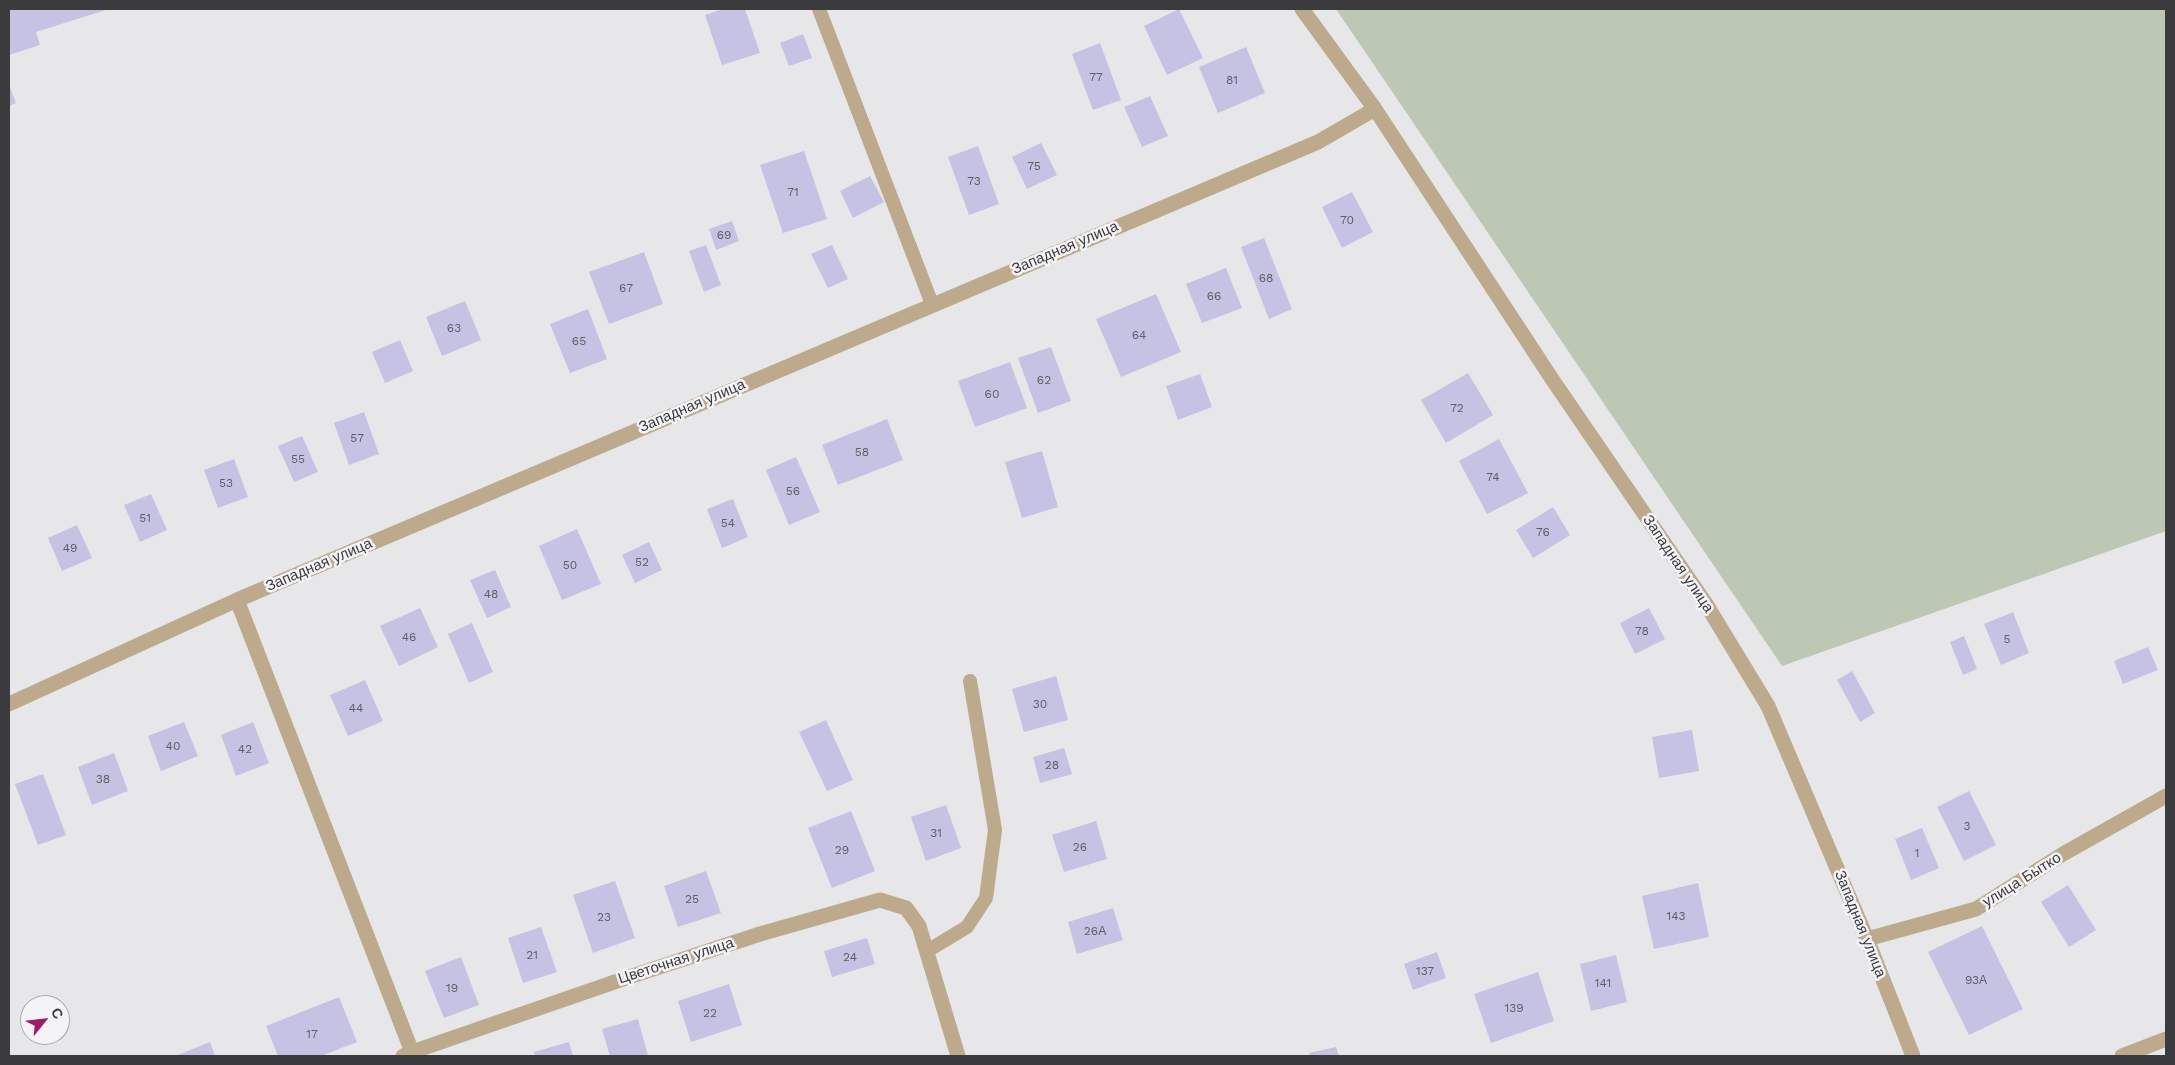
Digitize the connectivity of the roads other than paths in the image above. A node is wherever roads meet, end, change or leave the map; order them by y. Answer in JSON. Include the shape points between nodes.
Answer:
{"nodes":[{"id":1,"x":819,"y":9,"type":"edge"},
{"id":2,"x":1302,"y":9,"type":"edge"},
{"id":3,"x":1375,"y":109,"type":"junction"},
{"id":4,"x":932,"y":304,"type":"junction"},
{"id":5,"x":237,"y":600,"type":"junction"},
{"id":6,"x":970,"y":681,"type":"dead end"},
{"id":7,"x":9,"y":704,"type":"edge"},
{"id":8,"x":2166,"y":796,"type":"edge"},
{"id":9,"x":1867,"y":938,"type":"junction"},
{"id":10,"x":927,"y":951,"type":"junction"},
{"id":11,"x":2166,"y":1039,"type":"edge"},
{"id":12,"x":408,"y":1054,"type":"edge"},
{"id":13,"x":958,"y":1056,"type":"edge"},
{"id":14,"x":1913,"y":1056,"type":"edge"},
{"id":15,"x":2122,"y":1056,"type":"edge"}],
"edges":[{"from":1,"to":4,"type":"lane"},
{"from":2,"to":3,"type":"street","name":"Западная улица"},
{"from":3,"to":4,"type":"street","name":"Западная улица","via":[[1318,142]]},
{"from":3,"to":9,"type":"street","name":"Западная улица","via":[[1552,379],[1706,604],[1768,706]]},
{"from":4,"to":5,"type":"street","name":"Западная улица"},
{"from":5,"to":7,"type":"street","name":"Западная улица"},
{"from":5,"to":12,"type":"street"},
{"from":6,"to":10,"type":"lane","via":[[995,830],[986,898],[967,926]]},
{"from":8,"to":9,"type":"street","name":"улица Бытко","via":[[2063,854],[1976,909]]},
{"from":9,"to":14,"type":"street","name":"Западная улица"},
{"from":10,"to":12,"type":"street","name":"Цветочная улица","via":[[919,926],[906,908],[880,900],[742,940]]},
{"from":10,"to":13,"type":"street","name":"Цветочная улица"},
{"from":11,"to":15,"type":"street"}]}
